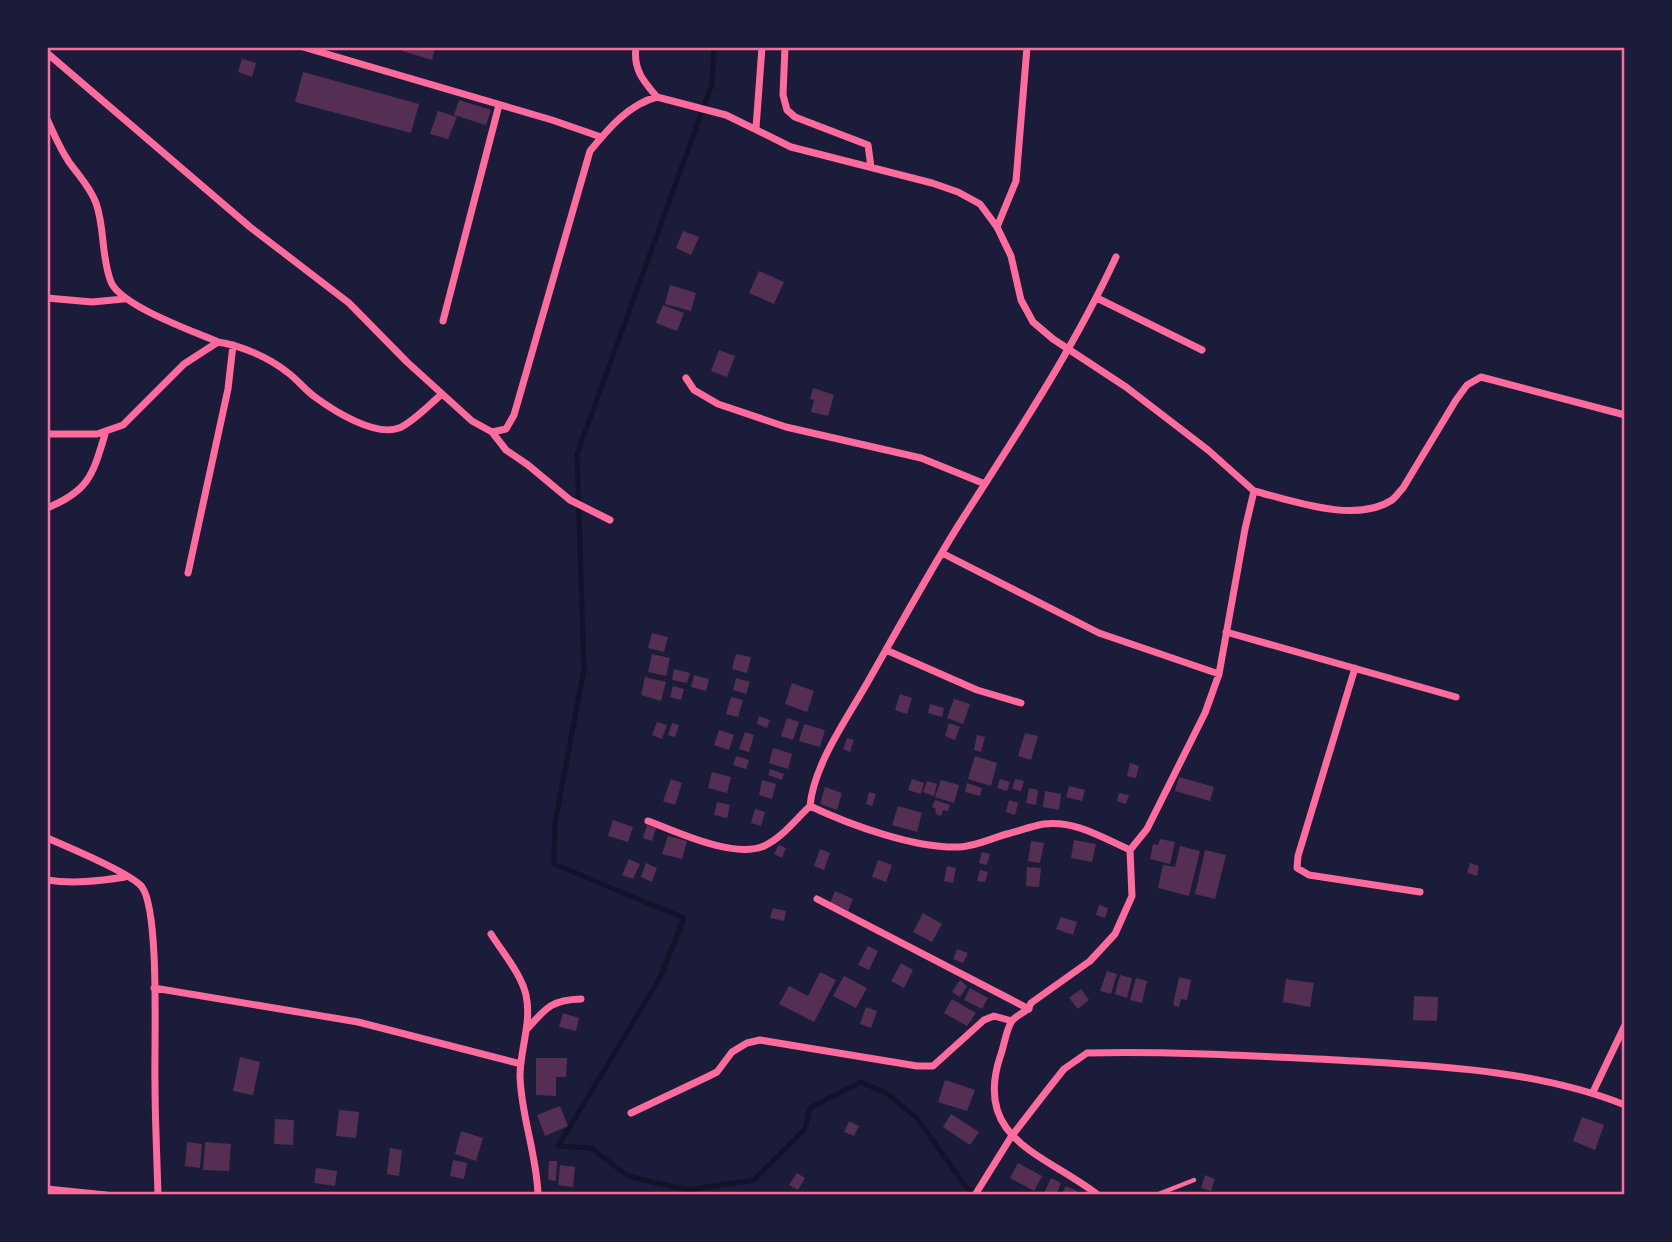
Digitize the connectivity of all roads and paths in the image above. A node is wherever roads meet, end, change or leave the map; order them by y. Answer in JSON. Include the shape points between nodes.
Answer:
{"nodes":[{"id":1,"x":303,"y":47,"type":"edge"},
{"id":2,"x":636,"y":47,"type":"edge"},
{"id":3,"x":762,"y":47,"type":"edge"},
{"id":4,"x":785,"y":47,"type":"edge"},
{"id":5,"x":1027,"y":47,"type":"edge"},
{"id":6,"x":47,"y":52,"type":"edge"},
{"id":7,"x":657,"y":97,"type":"junction"},
{"id":8,"x":499,"y":105,"type":"junction"},
{"id":9,"x":47,"y":119,"type":"edge"},
{"id":10,"x":756,"y":128,"type":"junction"},
{"id":11,"x":601,"y":137,"type":"junction"},
{"id":12,"x":871,"y":167,"type":"junction"},
{"id":13,"x":997,"y":227,"type":"junction"},
{"id":14,"x":1116,"y":257,"type":"dead end"},
{"id":15,"x":1097,"y":298,"type":"junction"},
{"id":16,"x":47,"y":299,"type":"edge"},
{"id":17,"x":124,"y":299,"type":"junction"},
{"id":18,"x":443,"y":321,"type":"dead end"},
{"id":19,"x":218,"y":342,"type":"junction"},
{"id":20,"x":233,"y":345,"type":"junction"},
{"id":21,"x":1070,"y":348,"type":"junction"},
{"id":22,"x":1202,"y":350,"type":"dead end"},
{"id":23,"x":686,"y":378,"type":"dead end"},
{"id":24,"x":442,"y":394,"type":"junction"},
{"id":25,"x":1625,"y":415,"type":"edge"},
{"id":26,"x":106,"y":431,"type":"junction"},
{"id":27,"x":492,"y":432,"type":"junction"},
{"id":28,"x":47,"y":433,"type":"edge"},
{"id":29,"x":985,"y":484,"type":"junction"},
{"id":30,"x":1254,"y":491,"type":"junction"},
{"id":31,"x":47,"y":508,"type":"edge"},
{"id":32,"x":610,"y":520,"type":"dead end"},
{"id":33,"x":942,"y":553,"type":"junction"},
{"id":34,"x":188,"y":573,"type":"dead end"},
{"id":35,"x":1226,"y":632,"type":"junction"},
{"id":36,"x":886,"y":650,"type":"junction"},
{"id":37,"x":1355,"y":668,"type":"junction"},
{"id":38,"x":1219,"y":674,"type":"junction"},
{"id":39,"x":1456,"y":697,"type":"dead end"},
{"id":40,"x":1021,"y":703,"type":"dead end"},
{"id":41,"x":810,"y":806,"type":"junction"},
{"id":42,"x":648,"y":821,"type":"dead end"},
{"id":43,"x":47,"y":838,"type":"edge"},
{"id":44,"x":1130,"y":850,"type":"junction"},
{"id":45,"x":126,"y":877,"type":"junction"},
{"id":46,"x":47,"y":880,"type":"edge"},
{"id":47,"x":1420,"y":892,"type":"dead end"},
{"id":48,"x":817,"y":899,"type":"dead end"},
{"id":49,"x":491,"y":934,"type":"dead end"},
{"id":50,"x":154,"y":988,"type":"junction"},
{"id":51,"x":581,"y":999,"type":"dead end"},
{"id":52,"x":1029,"y":1009,"type":"junction"},
{"id":53,"x":1012,"y":1021,"type":"junction"},
{"id":54,"x":1625,"y":1025,"type":"edge"},
{"id":55,"x":524,"y":1032,"type":"junction"},
{"id":56,"x":521,"y":1065,"type":"junction"},
{"id":57,"x":1593,"y":1092,"type":"junction"},
{"id":58,"x":1625,"y":1105,"type":"edge"},
{"id":59,"x":631,"y":1113,"type":"dead end"},
{"id":60,"x":1011,"y":1137,"type":"junction"},
{"id":61,"x":1194,"y":1180,"type":"dead end"},
{"id":62,"x":47,"y":1189,"type":"edge"},
{"id":63,"x":106,"y":1195,"type":"edge"},
{"id":64,"x":158,"y":1195,"type":"edge"},
{"id":65,"x":538,"y":1195,"type":"edge"},
{"id":66,"x":975,"y":1195,"type":"edge"},
{"id":67,"x":1098,"y":1195,"type":"edge"},
{"id":68,"x":1156,"y":1195,"type":"edge"}],
"edges":[{"from":1,"to":8,"type":"street"},
{"from":2,"to":7,"type":"street","via":[[641,79]]},
{"from":3,"to":10,"type":"street"},
{"from":4,"to":12,"type":"street","via":[[786,110],[868,145]]},
{"from":5,"to":13,"type":"street","via":[[1016,181]]},
{"from":6,"to":24,"type":"street","via":[[250,227],[349,303]]},
{"from":7,"to":10,"type":"street"},
{"from":7,"to":11,"type":"street","via":[[634,107]]},
{"from":8,"to":11,"type":"street"},
{"from":8,"to":18,"type":"street"},
{"from":9,"to":17,"type":"street","via":[[97,205],[112,284]]},
{"from":10,"to":12,"type":"street","via":[[791,147]]},
{"from":11,"to":27,"type":"street","via":[[590,150],[514,415],[506,429]]},
{"from":12,"to":13,"type":"street","via":[[958,192],[980,204]]},
{"from":13,"to":21,"type":"street","via":[[1032,322]]},
{"from":14,"to":15,"type":"street"},
{"from":15,"to":21,"type":"street"},
{"from":15,"to":22,"type":"street"},
{"from":16,"to":17,"type":"street"},
{"from":17,"to":19,"type":"street"},
{"from":19,"to":20,"type":"street"},
{"from":19,"to":26,"type":"street","via":[[177,371],[123,425]]},
{"from":20,"to":24,"type":"street","via":[[286,371],[315,397],[360,423],[381,429],[400,428]]},
{"from":20,"to":34,"type":"street","via":[[229,389]]},
{"from":21,"to":29,"type":"street"},
{"from":21,"to":30,"type":"street","via":[[1208,450]]},
{"from":23,"to":29,"type":"street","via":[[694,390],[718,404],[786,427],[921,457]]},
{"from":24,"to":27,"type":"street"},
{"from":25,"to":30,"type":"street","via":[[1481,377],[1467,385],[1456,400],[1393,500],[1351,512]]},
{"from":26,"to":28,"type":"street"},
{"from":26,"to":31,"type":"street","via":[[91,476],[77,494]]},
{"from":27,"to":32,"type":"street","via":[[506,450],[570,500]]},
{"from":29,"to":33,"type":"street"},
{"from":30,"to":35,"type":"street"},
{"from":33,"to":36,"type":"street"},
{"from":33,"to":38,"type":"street","via":[[1099,633]]},
{"from":35,"to":37,"type":"street"},
{"from":35,"to":38,"type":"street"},
{"from":36,"to":40,"type":"street","via":[[977,690]]},
{"from":36,"to":41,"type":"street","via":[[822,765]]},
{"from":37,"to":39,"type":"street"},
{"from":37,"to":47,"type":"street","via":[[1297,868],[1309,875]]},
{"from":38,"to":44,"type":"street","via":[[1205,713],[1147,829]]},
{"from":41,"to":42,"type":"street","via":[[776,839],[754,848],[723,847]]},
{"from":41,"to":44,"type":"street","via":[[932,845],[962,847],[1044,824],[1064,824]]},
{"from":43,"to":45,"type":"street"},
{"from":44,"to":52,"type":"street","via":[[1132,895],[1115,934],[1090,961]]},
{"from":45,"to":46,"type":"street"},
{"from":45,"to":50,"type":"street","via":[[141,885],[148,900]]},
{"from":48,"to":52,"type":"street"},
{"from":49,"to":55,"type":"street","via":[[526,995]]},
{"from":50,"to":56,"type":"street","via":[[358,1022]]},
{"from":50,"to":64,"type":"street"},
{"from":51,"to":55,"type":"street","via":[[547,1007]]},
{"from":52,"to":53,"type":"street"},
{"from":53,"to":59,"type":"street","via":[[995,1016],[984,1020],[933,1066],[760,1040],[747,1043],[732,1052],[717,1072]]},
{"from":53,"to":60,"type":"street","via":[[993,1093],[1000,1121]]},
{"from":54,"to":57,"type":"street"},
{"from":55,"to":56,"type":"street"},
{"from":56,"to":65,"type":"street"},
{"from":57,"to":58,"type":"street"},
{"from":57,"to":60,"type":"street","via":[[1517,1076],[1434,1066],[1265,1056],[1087,1053],[1064,1069]]},
{"from":60,"to":66,"type":"street"},
{"from":60,"to":67,"type":"street"},
{"from":61,"to":68,"type":"lane"},
{"from":62,"to":63,"type":"street"}]}
